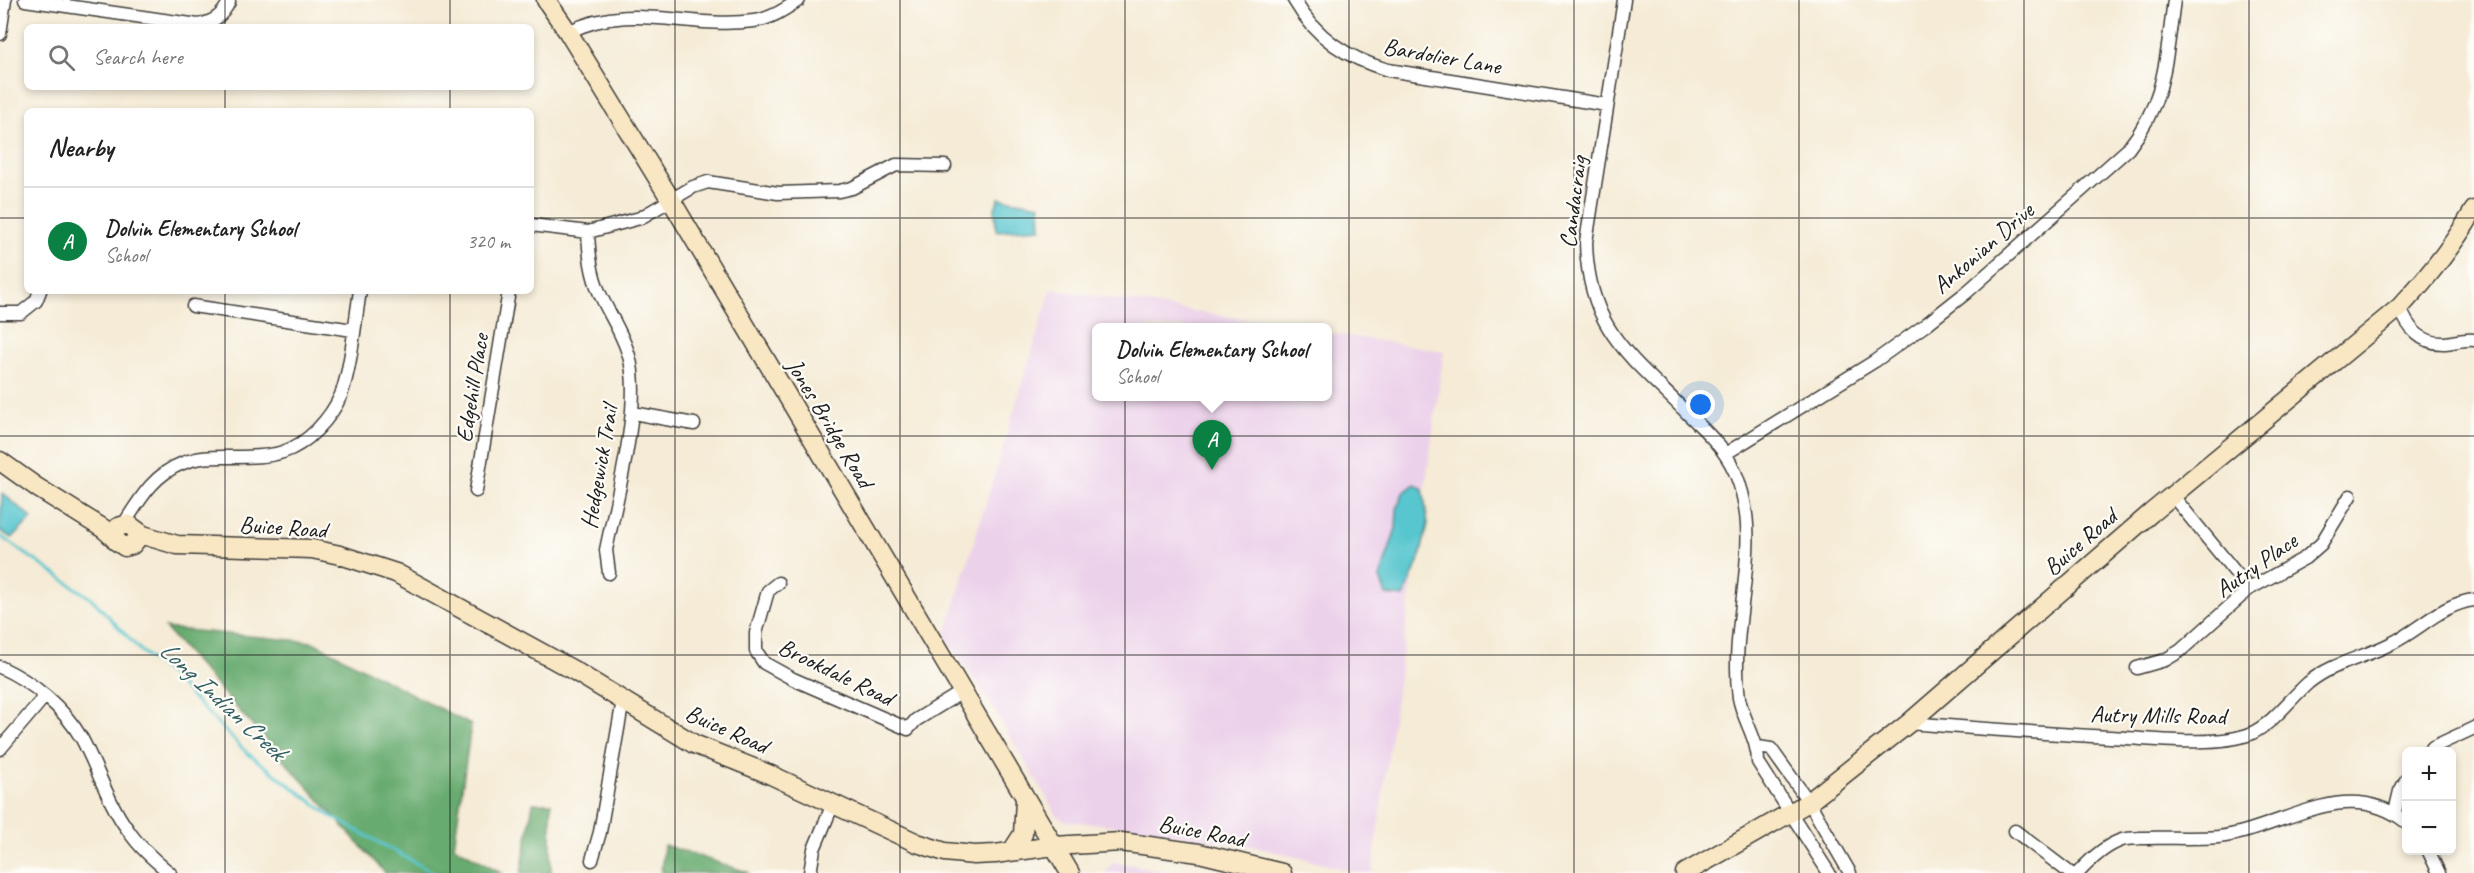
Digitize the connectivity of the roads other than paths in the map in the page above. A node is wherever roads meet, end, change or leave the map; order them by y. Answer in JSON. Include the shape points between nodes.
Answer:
{"nodes":[{"id":1,"x":5,"y":0,"type":"edge"},
{"id":2,"x":25,"y":0,"type":"edge"},
{"id":3,"x":546,"y":0,"type":"edge"},
{"id":4,"x":800,"y":0,"type":"edge"},
{"id":5,"x":1294,"y":0,"type":"edge"},
{"id":6,"x":1623,"y":0,"type":"edge"},
{"id":7,"x":2174,"y":0,"type":"edge"},
{"id":8,"x":229,"y":2,"type":"dead end"},
{"id":9,"x":568,"y":32,"type":"junction"},
{"id":10,"x":0,"y":34,"type":"edge"},
{"id":11,"x":1607,"y":105,"type":"junction"},
{"id":12,"x":945,"y":166,"type":"dead end"},
{"id":13,"x":671,"y":200,"type":"junction"},
{"id":14,"x":2474,"y":210,"type":"edge"},
{"id":15,"x":534,"y":225,"type":"edge"},
{"id":16,"x":588,"y":232,"type":"junction"},
{"id":17,"x":39,"y":294,"type":"edge"},
{"id":18,"x":359,"y":294,"type":"edge"},
{"id":19,"x":509,"y":294,"type":"edge"},
{"id":20,"x":193,"y":306,"type":"dead end"},
{"id":21,"x":2400,"y":307,"type":"junction"},
{"id":22,"x":0,"y":313,"type":"edge"},
{"id":23,"x":353,"y":330,"type":"junction"},
{"id":24,"x":2474,"y":340,"type":"edge"},
{"id":25,"x":633,"y":413,"type":"junction"},
{"id":26,"x":694,"y":424,"type":"dead end"},
{"id":27,"x":1725,"y":454,"type":"junction"},
{"id":28,"x":0,"y":461,"type":"edge"},
{"id":29,"x":476,"y":491,"type":"dead end"},
{"id":30,"x":2172,"y":495,"type":"junction"},
{"id":31,"x":2350,"y":496,"type":"dead end"},
{"id":32,"x":127,"y":533,"type":"junction"},
{"id":33,"x":609,"y":573,"type":"dead end"},
{"id":34,"x":778,"y":583,"type":"dead end"},
{"id":35,"x":2248,"y":589,"type":"junction"},
{"id":36,"x":2474,"y":600,"type":"edge"},
{"id":37,"x":0,"y":667,"type":"edge"},
{"id":38,"x":2137,"y":668,"type":"dead end"},
{"id":39,"x":962,"y":692,"type":"junction"},
{"id":40,"x":45,"y":696,"type":"junction"},
{"id":41,"x":623,"y":700,"type":"junction"},
{"id":42,"x":1909,"y":723,"type":"junction"},
{"id":43,"x":2474,"y":728,"type":"edge"},
{"id":44,"x":1758,"y":747,"type":"junction"},
{"id":45,"x":2433,"y":747,"type":"edge"},
{"id":46,"x":0,"y":749,"type":"edge"},
{"id":47,"x":2402,"y":787,"type":"edge"},
{"id":48,"x":1025,"y":798,"type":"junction"},
{"id":49,"x":1809,"y":802,"type":"junction"},
{"id":50,"x":833,"y":804,"type":"junction"},
{"id":51,"x":2395,"y":812,"type":"junction"},
{"id":52,"x":1791,"y":813,"type":"junction"},
{"id":53,"x":2402,"y":818,"type":"edge"},
{"id":54,"x":2015,"y":831,"type":"dead end"},
{"id":55,"x":1054,"y":846,"type":"junction"},
{"id":56,"x":1012,"y":851,"type":"junction"},
{"id":57,"x":2430,"y":855,"type":"edge"},
{"id":58,"x":592,"y":860,"type":"dead end"},
{"id":59,"x":170,"y":873,"type":"edge"},
{"id":60,"x":810,"y":873,"type":"edge"},
{"id":61,"x":1070,"y":873,"type":"edge"},
{"id":62,"x":1282,"y":873,"type":"edge"},
{"id":63,"x":1685,"y":873,"type":"edge"},
{"id":64,"x":1829,"y":873,"type":"edge"},
{"id":65,"x":1850,"y":873,"type":"edge"},
{"id":66,"x":2070,"y":873,"type":"edge"},
{"id":67,"x":2078,"y":873,"type":"edge"},
{"id":68,"x":2439,"y":873,"type":"edge"}],
"edges":[{"from":1,"to":10,"type":"street"},
{"from":2,"to":8,"type":"street","via":[[198,24],[217,18]]},
{"from":3,"to":9,"type":"street","name":"Jones Bridge Road"},
{"from":4,"to":9,"type":"street","via":[[755,21],[731,22],[626,8],[595,15]]},
{"from":5,"to":11,"type":"street","name":"Bardolier Lane","via":[[1325,39],[1364,63]]},
{"from":6,"to":11,"type":"street","name":"Candacraig"},
{"from":7,"to":27,"type":"street","name":"Ankonian Drive","via":[[2160,90],[2147,122],[2128,149],[1924,326]]},
{"from":9,"to":13,"type":"street","name":"Jones Bridge Road"},
{"from":11,"to":27,"type":"street","name":"Candacraig","via":[[1586,242],[1593,299],[1620,346]]},
{"from":12,"to":13,"type":"street","via":[[896,165],[852,188],[829,191],[778,193],[708,182]]},
{"from":13,"to":16,"type":"street","via":[[640,218]]},
{"from":13,"to":39,"type":"street","name":"Jones Bridge Road"},
{"from":14,"to":21,"type":"street","name":"Buice Road","via":[[2430,275]]},
{"from":15,"to":16,"type":"street"},
{"from":16,"to":25,"type":"street","name":"Hedgewick Trail","via":[[595,282],[630,358]]},
{"from":17,"to":22,"type":"street","via":[[21,313]]},
{"from":18,"to":23,"type":"street"},
{"from":19,"to":29,"type":"street","name":"Edgehill Place"},
{"from":20,"to":23,"type":"street"},
{"from":21,"to":24,"type":"street","via":[[2409,328],[2427,340]]},
{"from":21,"to":30,"type":"street","name":"Buice Road"},
{"from":23,"to":32,"type":"street","via":[[341,395],[316,430],[284,452],[260,457],[206,456],[183,463],[155,480],[139,501]]},
{"from":25,"to":26,"type":"street"},
{"from":25,"to":33,"type":"street","name":"Hedgewick Trail","via":[[606,550]]},
{"from":27,"to":44,"type":"street","name":"Candacraig","via":[[1741,487],[1748,523],[1739,680],[1740,699]]},
{"from":28,"to":32,"type":"street","name":"Buice Road","via":[[96,523]]},
{"from":30,"to":35,"type":"street"},
{"from":30,"to":42,"type":"street","name":"Buice Road"},
{"from":31,"to":35,"type":"street","name":"Autry Place","via":[[2321,544],[2305,558]]},
{"from":32,"to":41,"type":"street","name":"Buice Road","via":[[177,545],[312,549],[396,573]]},
{"from":34,"to":39,"type":"street","name":"Brookdale Road","via":[[768,591],[756,633],[756,651],[764,663],[908,729]]},
{"from":35,"to":38,"type":"street","name":"Autry Place","via":[[2180,651]]},
{"from":36,"to":42,"type":"street","name":"Autry Mills Road","via":[[2431,617],[2390,644],[2325,671],[2263,726],[2237,738],[2156,740]]},
{"from":37,"to":40,"type":"street"},
{"from":39,"to":48,"type":"street","name":"Jones Bridge Road"},
{"from":40,"to":46,"type":"street"},
{"from":40,"to":59,"type":"street","via":[[82,739],[127,830]]},
{"from":41,"to":50,"type":"street","name":"Buice Road","via":[[694,744]]},
{"from":41,"to":58,"type":"street"},
{"from":42,"to":49,"type":"street","name":"Buice Road"},
{"from":43,"to":45,"type":"street"},
{"from":44,"to":49,"type":"street","via":[[1771,749]]},
{"from":44,"to":52,"type":"street","name":"Candacraig","via":[[1758,762]]},
{"from":47,"to":51,"type":"street"},
{"from":48,"to":55,"type":"street","name":"Jones Bridge Road"},
{"from":48,"to":56,"type":"street","via":[[1023,834]]},
{"from":49,"to":52,"type":"street","name":"Buice Road"},
{"from":49,"to":65,"type":"street"},
{"from":50,"to":56,"type":"street","name":"Buice Road","via":[[945,852],[974,855]]},
{"from":50,"to":60,"type":"street","via":[[814,849]]},
{"from":51,"to":53,"type":"street"},
{"from":51,"to":67,"type":"street","via":[[2351,802],[2327,804],[2218,837],[2122,839]]},
{"from":52,"to":63,"type":"street","name":"Buice Road"},
{"from":52,"to":64,"type":"street","name":"Candacraig"},
{"from":54,"to":66,"type":"street"},
{"from":55,"to":56,"type":"street","name":"Buice Road"},
{"from":55,"to":61,"type":"street","name":"Jones Bridge Road"},
{"from":55,"to":62,"type":"street","name":"Buice Road","via":[[1121,842],[1199,853]]},
{"from":57,"to":68,"type":"street"}]}
